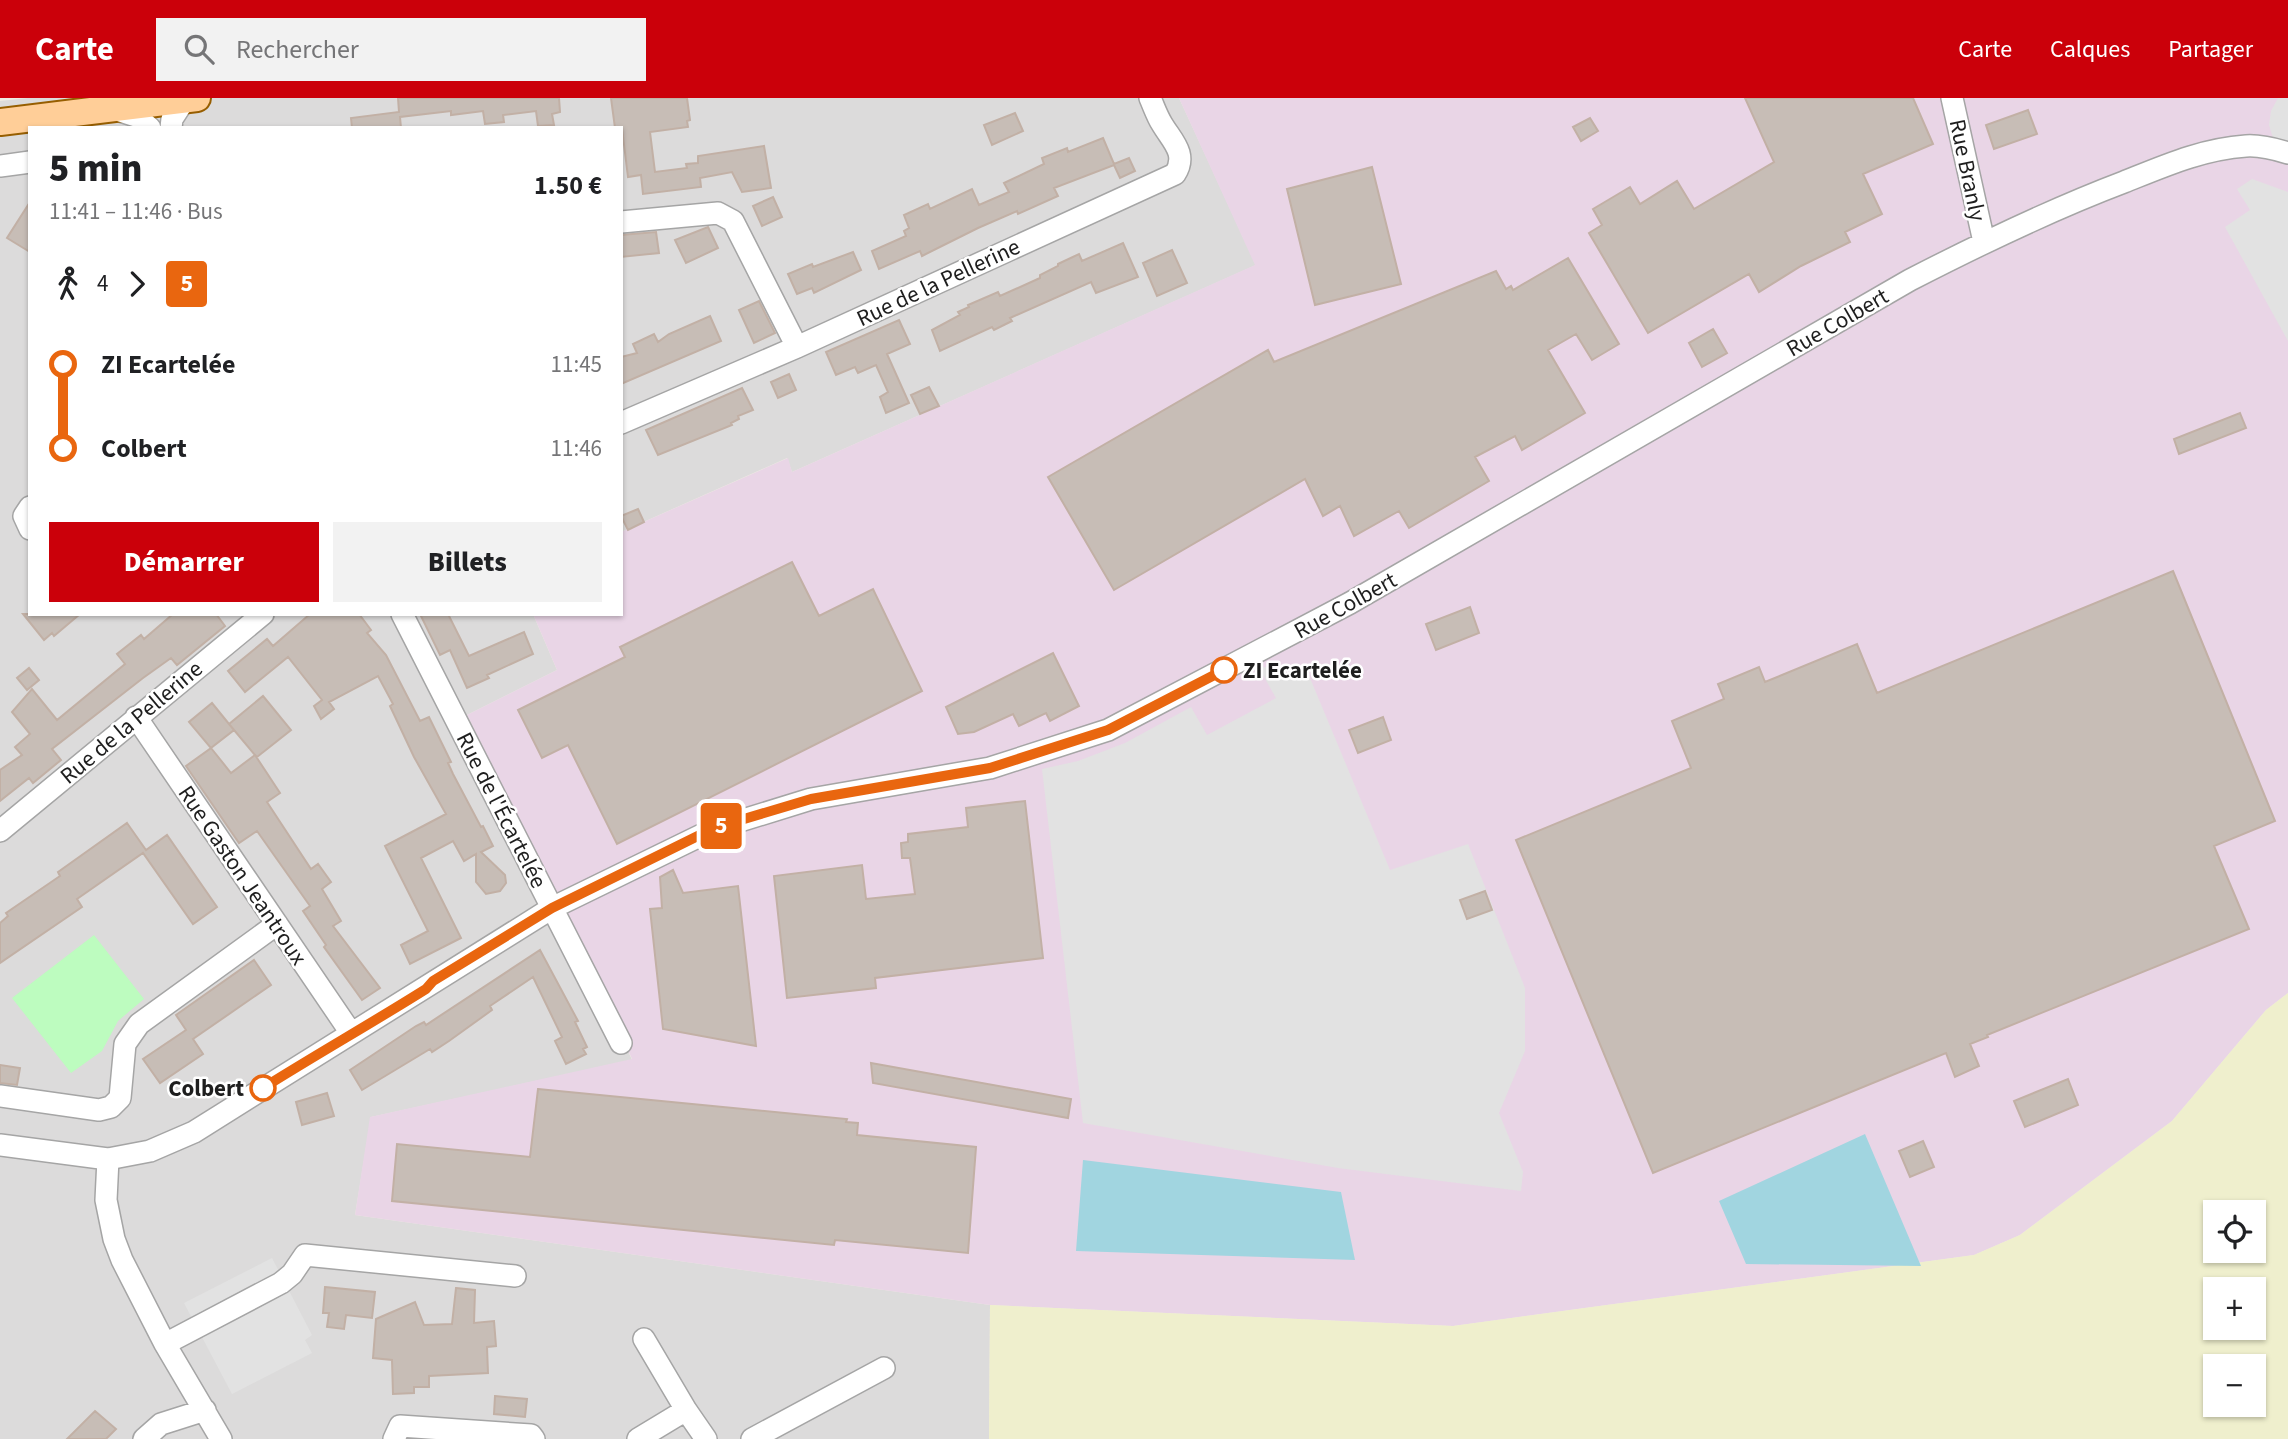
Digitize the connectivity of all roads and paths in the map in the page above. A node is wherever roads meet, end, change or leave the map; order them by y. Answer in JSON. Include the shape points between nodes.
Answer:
{"nodes":[{"id":1,"x":1150,"y":98,"type":"edge"},
{"id":2,"x":1952,"y":98,"type":"edge"},
{"id":3,"x":191,"y":99,"type":"edge"},
{"id":4,"x":110,"y":103,"type":"edge"},
{"id":5,"x":0,"y":113,"type":"edge"},
{"id":6,"x":0,"y":122,"type":"edge"},
{"id":7,"x":148,"y":126,"type":"edge"},
{"id":8,"x":171,"y":126,"type":"edge"},
{"id":9,"x":2288,"y":153,"type":"edge"},
{"id":10,"x":28,"y":162,"type":"edge"},
{"id":11,"x":0,"y":166,"type":"edge"},
{"id":12,"x":623,"y":222,"type":"edge"},
{"id":13,"x":1984,"y":242,"type":"junction"},
{"id":14,"x":797,"y":347,"type":"junction"},
{"id":15,"x":623,"y":422,"type":"edge"},
{"id":16,"x":261,"y":616,"type":"edge"},
{"id":17,"x":402,"y":616,"type":"edge"},
{"id":18,"x":136,"y":717,"type":"junction"},
{"id":19,"x":0,"y":831,"type":"edge"},
{"id":20,"x":552,"y":908,"type":"junction"},
{"id":21,"x":277,"y":924,"type":"junction"},
{"id":22,"x":351,"y":1033,"type":"junction"},
{"id":23,"x":621,"y":1043,"type":"dead end"},
{"id":24,"x":0,"y":1096,"type":"edge"},
{"id":25,"x":0,"y":1145,"type":"edge"},
{"id":26,"x":108,"y":1159,"type":"junction"},
{"id":27,"x":515,"y":1276,"type":"dead end"},
{"id":28,"x":644,"y":1339,"type":"dead end"},
{"id":29,"x":165,"y":1344,"type":"junction"},
{"id":30,"x":884,"y":1368,"type":"dead end"},
{"id":31,"x":205,"y":1410,"type":"junction"},
{"id":32,"x":686,"y":1410,"type":"junction"},
{"id":33,"x":144,"y":1439,"type":"edge"},
{"id":34,"x":222,"y":1439,"type":"edge"},
{"id":35,"x":394,"y":1439,"type":"edge"},
{"id":36,"x":534,"y":1439,"type":"edge"},
{"id":37,"x":638,"y":1439,"type":"edge"},
{"id":38,"x":706,"y":1439,"type":"edge"},
{"id":39,"x":752,"y":1439,"type":"edge"}],
"edges":[{"from":1,"to":14,"type":"street","name":"Rue de la Pellerine","via":[[1179,149],[1180,165],[1175,174]]},
{"from":2,"to":13,"type":"street","name":"Rue Branly"},
{"from":3,"to":4,"type":"main road"},
{"from":3,"to":8,"type":"street","via":[[172,119]]},
{"from":4,"to":5,"type":"main road"},
{"from":4,"to":6,"type":"main road"},
{"from":4,"to":7,"type":"street"},
{"from":9,"to":13,"type":"street","name":"Rue Colbert","via":[[2247,146],[2190,155]]},
{"from":10,"to":11,"type":"street"},
{"from":12,"to":14,"type":"street","via":[[718,213],[733,221]]},
{"from":13,"to":20,"type":"street","name":"Rue Colbert","via":[[1910,280],[1350,603],[1108,730],[990,768],[811,799],[714,828]]},
{"from":14,"to":15,"type":"street","name":"Rue de la Pellerine"},
{"from":16,"to":18,"type":"street","name":"Rue de la Pellerine"},
{"from":17,"to":20,"type":"street","name":"Rue de l'Écartelée"},
{"from":18,"to":19,"type":"street","name":"Rue de la Pellerine"},
{"from":18,"to":21,"type":"street","name":"Rue Gaston Jeantroux"},
{"from":20,"to":22,"type":"street","name":"Rue Colbert"},
{"from":20,"to":23,"type":"street","name":"Rue de l'Écartelée"},
{"from":21,"to":22,"type":"street","name":"Rue Gaston Jeantroux"},
{"from":21,"to":24,"type":"street","via":[[139,1024],[125,1044],[120,1098],[111,1107],[99,1110]]},
{"from":22,"to":26,"type":"street","name":"Rue Colbert","via":[[194,1132],[150,1151]]},
{"from":25,"to":26,"type":"street","name":"Rue Colbert"},
{"from":26,"to":29,"type":"street","via":[[106,1200],[114,1239]]},
{"from":27,"to":29,"type":"street","via":[[305,1255],[281,1283]]},
{"from":28,"to":32,"type":"street"},
{"from":29,"to":31,"type":"street"},
{"from":30,"to":39,"type":"street"},
{"from":31,"to":33,"type":"street","via":[[161,1424]]},
{"from":31,"to":34,"type":"street"},
{"from":32,"to":37,"type":"street"},
{"from":32,"to":38,"type":"street"},
{"from":35,"to":36,"type":"street","via":[[400,1426],[531,1435]]}]}
